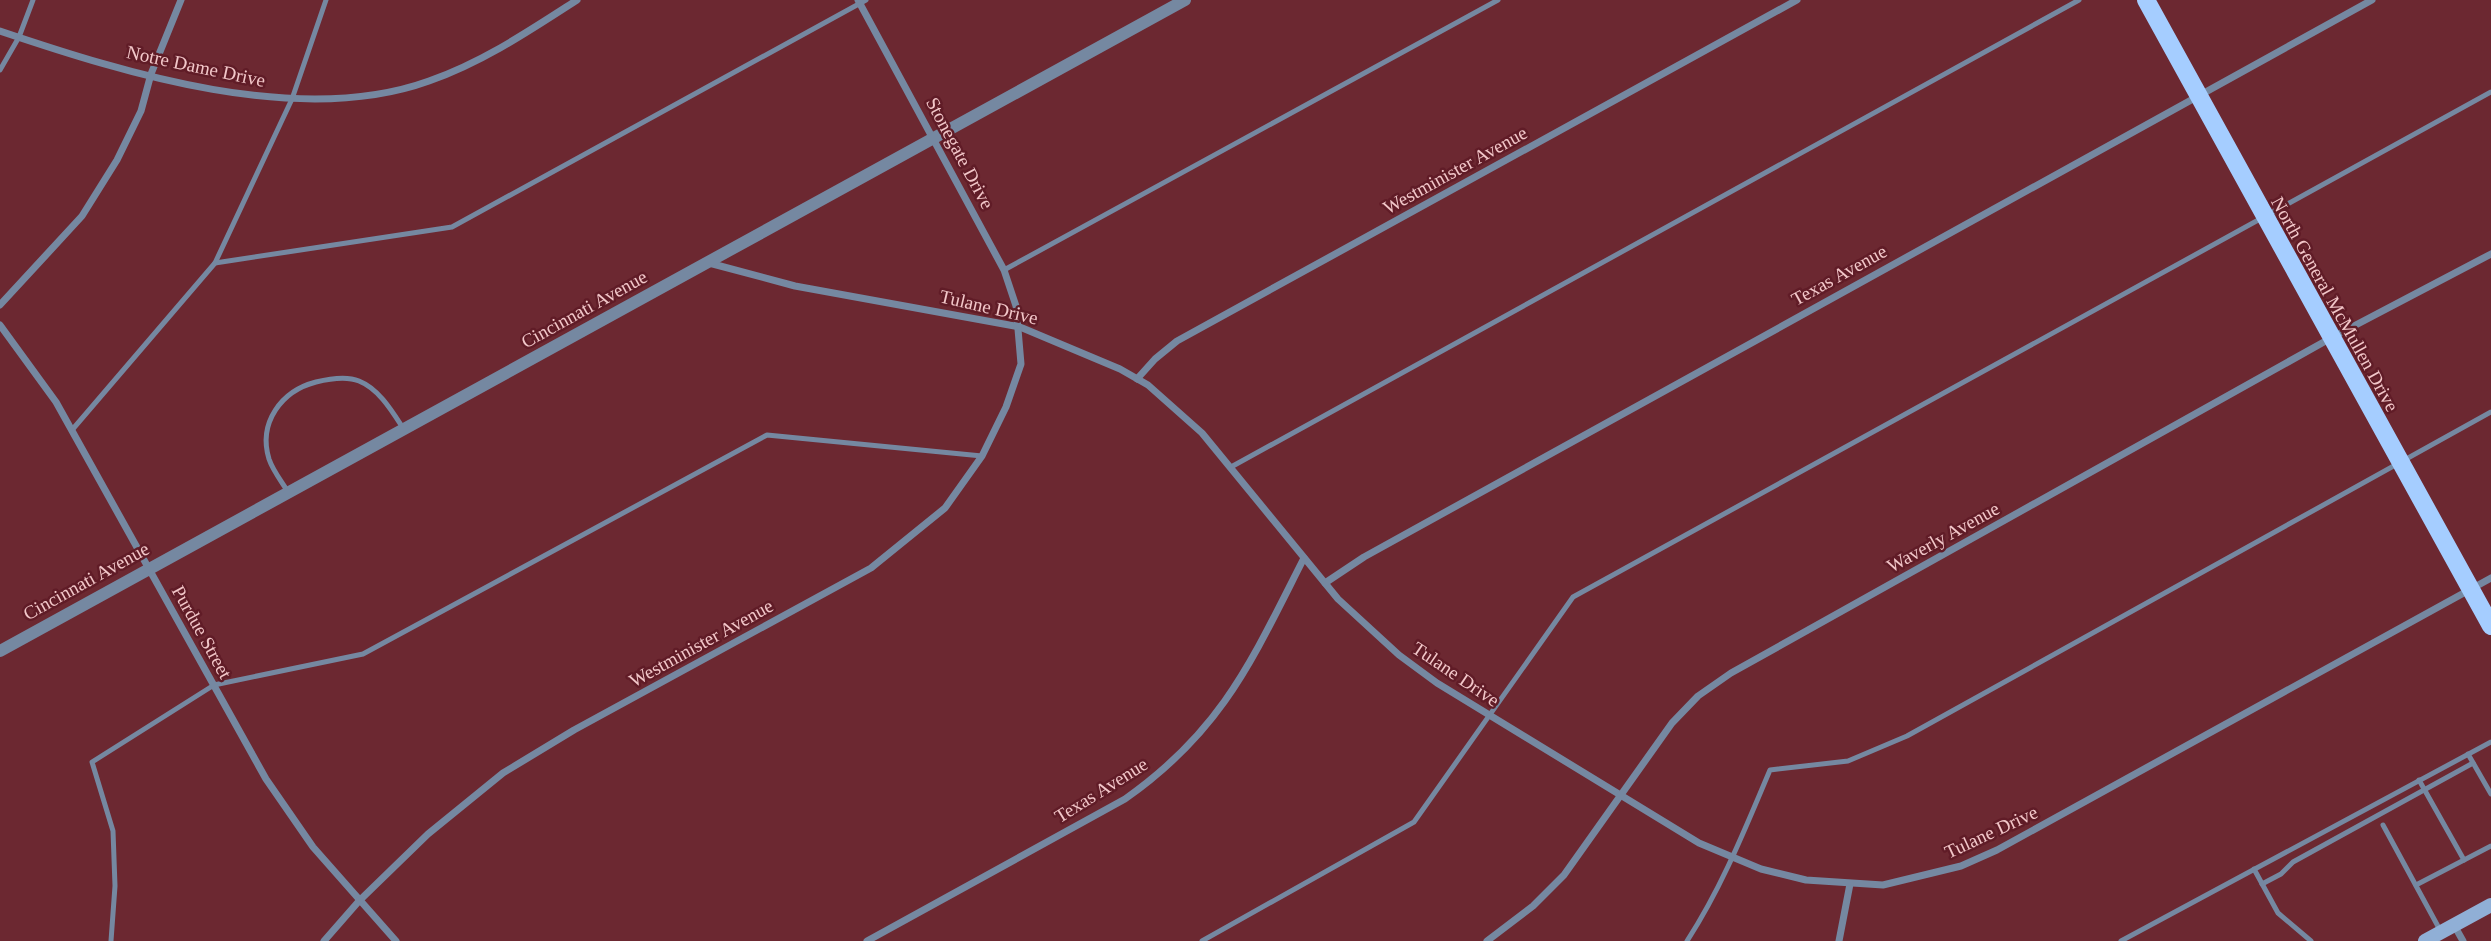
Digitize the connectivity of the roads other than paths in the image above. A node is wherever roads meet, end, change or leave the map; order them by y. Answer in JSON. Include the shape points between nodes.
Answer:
{"nodes":[{"id":1,"x":33,"y":0,"type":"edge"},
{"id":2,"x":181,"y":0,"type":"edge"},
{"id":3,"x":326,"y":0,"type":"edge"},
{"id":4,"x":577,"y":0,"type":"edge"},
{"id":5,"x":1185,"y":0,"type":"edge"},
{"id":6,"x":1499,"y":0,"type":"edge"},
{"id":7,"x":1797,"y":0,"type":"edge"},
{"id":8,"x":2079,"y":0,"type":"edge"},
{"id":9,"x":2146,"y":0,"type":"edge"},
{"id":10,"x":2372,"y":0,"type":"edge"},
{"id":11,"x":861,"y":1,"type":"edge"},
{"id":12,"x":0,"y":31,"type":"edge"},
{"id":13,"x":19,"y":37,"type":"junction"},
{"id":14,"x":0,"y":70,"type":"edge"},
{"id":15,"x":151,"y":74,"type":"junction"},
{"id":16,"x":2491,"y":92,"type":"edge"},
{"id":17,"x":2197,"y":94,"type":"junction"},
{"id":18,"x":292,"y":99,"type":"junction"},
{"id":19,"x":935,"y":138,"type":"junction"},
{"id":20,"x":2263,"y":216,"type":"junction"},
{"id":21,"x":2491,"y":254,"type":"edge"},
{"id":22,"x":215,"y":263,"type":"junction"},
{"id":23,"x":709,"y":263,"type":"junction"},
{"id":24,"x":1004,"y":270,"type":"junction"},
{"id":25,"x":0,"y":305,"type":"edge"},
{"id":26,"x":0,"y":325,"type":"edge"},
{"id":27,"x":1020,"y":327,"type":"junction"},
{"id":28,"x":2331,"y":338,"type":"junction"},
{"id":29,"x":1137,"y":379,"type":"junction"},
{"id":30,"x":2491,"y":412,"type":"edge"},
{"id":31,"x":404,"y":429,"type":"junction"},
{"id":32,"x":72,"y":430,"type":"junction"},
{"id":33,"x":982,"y":456,"type":"junction"},
{"id":34,"x":2400,"y":463,"type":"junction"},
{"id":35,"x":1231,"y":467,"type":"junction"},
{"id":36,"x":288,"y":492,"type":"junction"},
{"id":37,"x":1304,"y":558,"type":"junction"},
{"id":38,"x":149,"y":568,"type":"junction"},
{"id":39,"x":2491,"y":578,"type":"edge"},
{"id":40,"x":1325,"y":583,"type":"junction"},
{"id":41,"x":2470,"y":590,"type":"junction"},
{"id":42,"x":2491,"y":626,"type":"edge"},
{"id":43,"x":0,"y":651,"type":"edge"},
{"id":44,"x":214,"y":685,"type":"junction"},
{"id":45,"x":1491,"y":717,"type":"junction"},
{"id":46,"x":2491,"y":741,"type":"edge"},
{"id":47,"x":2468,"y":754,"type":"junction"},
{"id":48,"x":2473,"y":763,"type":"junction"},
{"id":49,"x":2420,"y":780,"type":"junction"},
{"id":50,"x":2425,"y":790,"type":"junction"},
{"id":51,"x":2491,"y":794,"type":"edge"},
{"id":52,"x":1620,"y":796,"type":"junction"},
{"id":53,"x":2383,"y":825,"type":"dead end"},
{"id":54,"x":2491,"y":846,"type":"edge"},
{"id":55,"x":1733,"y":858,"type":"junction"},
{"id":56,"x":2464,"y":860,"type":"junction"},
{"id":57,"x":2254,"y":869,"type":"junction"},
{"id":58,"x":1850,"y":884,"type":"junction"},
{"id":59,"x":2262,"y":884,"type":"junction"},
{"id":60,"x":2416,"y":886,"type":"junction"},
{"id":61,"x":359,"y":901,"type":"junction"},
{"id":62,"x":2491,"y":905,"type":"edge"},
{"id":63,"x":2447,"y":929,"type":"junction"},
{"id":64,"x":111,"y":941,"type":"edge"},
{"id":65,"x":324,"y":941,"type":"edge"},
{"id":66,"x":396,"y":941,"type":"edge"},
{"id":67,"x":867,"y":941,"type":"edge"},
{"id":68,"x":1202,"y":941,"type":"edge"},
{"id":69,"x":1487,"y":941,"type":"edge"},
{"id":70,"x":1687,"y":941,"type":"edge"},
{"id":71,"x":1839,"y":941,"type":"edge"},
{"id":72,"x":2121,"y":941,"type":"edge"},
{"id":73,"x":2311,"y":941,"type":"edge"},
{"id":74,"x":2426,"y":941,"type":"edge"},
{"id":75,"x":2463,"y":941,"type":"edge"}],
"edges":[{"from":1,"to":13,"type":"lane"},
{"from":2,"to":15,"type":"street"},
{"from":3,"to":18,"type":"lane"},
{"from":4,"to":18,"type":"street","name":"Notre Dame Drive","via":[[508,46],[427,82],[362,95]]},
{"from":5,"to":19,"type":"street","name":"Cincinnati Avenue"},
{"from":6,"to":24,"type":"lane"},
{"from":7,"to":29,"type":"street","name":"Westminister Avenue","via":[[1177,341]]},
{"from":8,"to":35,"type":"lane"},
{"from":9,"to":17,"type":"main road","name":"North General McMullen Drive"},
{"from":10,"to":17,"type":"street","name":"Texas Avenue"},
{"from":11,"to":19,"type":"street","name":"Stonegate Drive"},
{"from":11,"to":22,"type":"lane","via":[[452,227]]},
{"from":12,"to":13,"type":"street","name":"Notre Dame Drive"},
{"from":13,"to":14,"type":"lane"},
{"from":13,"to":15,"type":"street","name":"Notre Dame Drive"},
{"from":15,"to":18,"type":"street","name":"Notre Dame Drive","via":[[234,94]]},
{"from":15,"to":25,"type":"street","via":[[141,111],[82,216]]},
{"from":16,"to":20,"type":"lane"},
{"from":17,"to":20,"type":"main road","name":"North General McMullen Drive"},
{"from":17,"to":40,"type":"street","name":"Texas Avenue"},
{"from":18,"to":22,"type":"lane"},
{"from":19,"to":23,"type":"street","name":"Cincinnati Avenue"},
{"from":19,"to":24,"type":"street","name":"Stonegate Drive"},
{"from":20,"to":28,"type":"main road","name":"North General McMullen Drive"},
{"from":20,"to":45,"type":"lane","via":[[1573,597]]},
{"from":21,"to":28,"type":"street","name":"Waverly Avenue"},
{"from":22,"to":32,"type":"lane"},
{"from":23,"to":27,"type":"street","name":"Tulane Drive","via":[[795,286]]},
{"from":23,"to":31,"type":"street","name":"Cincinnati Avenue"},
{"from":24,"to":27,"type":"street","name":"Stonegate Drive"},
{"from":26,"to":32,"type":"street","name":"Purdue Street"},
{"from":27,"to":29,"type":"street","name":"Tulane Drive"},
{"from":27,"to":33,"type":"street","name":"Westminister Avenue","via":[[1021,364]]},
{"from":28,"to":34,"type":"main road","name":"North General McMullen Drive"},
{"from":28,"to":52,"type":"street","name":"Waverly Avenue","via":[[1731,673],[1698,696],[1672,723]]},
{"from":29,"to":35,"type":"street","name":"Tulane Drive","via":[[1170,404]]},
{"from":30,"to":34,"type":"lane"},
{"from":31,"to":36,"type":"street","name":"Cincinnati Avenue"},
{"from":31,"to":36,"type":"lane","via":[[383,400],[358,380],[325,380],[290,393],[271,416],[267,448],[270,463]]},
{"from":32,"to":38,"type":"street","name":"Purdue Street"},
{"from":33,"to":44,"type":"lane","via":[[766,435],[363,654]]},
{"from":33,"to":61,"type":"street","name":"Westminister Avenue","via":[[944,508],[871,568],[503,773]]},
{"from":34,"to":41,"type":"main road","name":"North General McMullen Drive"},
{"from":34,"to":55,"type":"lane","via":[[1907,736],[1848,761],[1770,770]]},
{"from":35,"to":37,"type":"street","name":"Tulane Drive"},
{"from":36,"to":38,"type":"street","name":"Cincinnati Avenue"},
{"from":37,"to":40,"type":"street","name":"Tulane Drive"},
{"from":37,"to":67,"type":"street","name":"Texas Avenue","via":[[1243,676],[1193,743],[1158,775],[1125,799]]},
{"from":38,"to":43,"type":"street","name":"Cincinnati Avenue"},
{"from":38,"to":44,"type":"street","name":"Purdue Street"},
{"from":39,"to":41,"type":"street","name":"Tulane Drive"},
{"from":40,"to":45,"type":"street","name":"Tulane Drive","via":[[1399,655]]},
{"from":41,"to":42,"type":"main road","name":"North General McMullen Drive"},
{"from":41,"to":58,"type":"street","name":"Tulane Drive","via":[[1997,850],[1927,877],[1883,885]]},
{"from":44,"to":61,"type":"street","name":"Purdue Street","via":[[265,779]]},
{"from":44,"to":64,"type":"lane","via":[[92,762],[113,831]]},
{"from":45,"to":52,"type":"street","name":"Tulane Drive"},
{"from":45,"to":68,"type":"lane","via":[[1415,822]]},
{"from":46,"to":47,"type":"lane"},
{"from":47,"to":48,"type":"lane"},
{"from":47,"to":49,"type":"lane"},
{"from":48,"to":50,"type":"lane"},
{"from":48,"to":51,"type":"lane"},
{"from":49,"to":50,"type":"lane"},
{"from":49,"to":57,"type":"lane"},
{"from":50,"to":56,"type":"lane"},
{"from":50,"to":59,"type":"lane","via":[[2293,862]]},
{"from":52,"to":55,"type":"street","name":"Tulane Drive"},
{"from":52,"to":69,"type":"street","name":"Waverly Avenue","via":[[1564,875]]},
{"from":53,"to":60,"type":"lane"},
{"from":54,"to":56,"type":"lane"},
{"from":55,"to":58,"type":"street","name":"Tulane Drive","via":[[1806,880]]},
{"from":55,"to":70,"type":"lane"},
{"from":56,"to":60,"type":"lane"},
{"from":57,"to":59,"type":"lane"},
{"from":57,"to":72,"type":"lane"},
{"from":58,"to":71,"type":"street"},
{"from":59,"to":73,"type":"lane","via":[[2283,920]]},
{"from":60,"to":63,"type":"lane"},
{"from":61,"to":65,"type":"street","name":"Westminister Avenue"},
{"from":61,"to":66,"type":"street","name":"Purdue Street"},
{"from":62,"to":63,"type":"main road"},
{"from":63,"to":74,"type":"main road"},
{"from":63,"to":75,"type":"street"}]}
